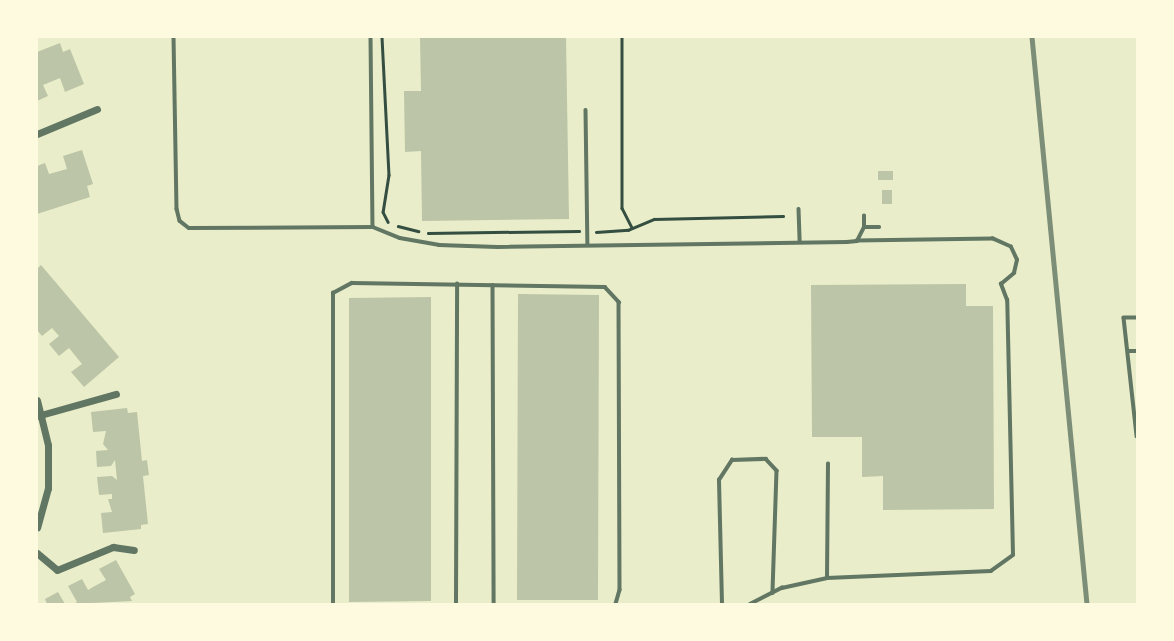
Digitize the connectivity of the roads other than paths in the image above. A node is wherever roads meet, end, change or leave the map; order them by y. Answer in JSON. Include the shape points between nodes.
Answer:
{"nodes":[{"id":1,"x":174,"y":37,"type":"edge"},
{"id":2,"x":371,"y":37,"type":"edge"},
{"id":3,"x":97,"y":109,"type":"dead end"},
{"id":4,"x":586,"y":110,"type":"dead end"},
{"id":5,"x":37,"y":134,"type":"edge"},
{"id":6,"x":799,"y":209,"type":"dead end"},
{"id":7,"x":863,"y":216,"type":"dead end"},
{"id":8,"x":373,"y":227,"type":"junction"},
{"id":9,"x":864,"y":227,"type":"junction"},
{"id":10,"x":879,"y":227,"type":"dead end"},
{"id":11,"x":857,"y":241,"type":"junction"},
{"id":12,"x":800,"y":242,"type":"junction"},
{"id":13,"x":588,"y":245,"type":"junction"},
{"id":14,"x":457,"y":284,"type":"junction"},
{"id":15,"x":493,"y":285,"type":"junction"},
{"id":16,"x":1137,"y":318,"type":"edge"},
{"id":17,"x":1128,"y":351,"type":"junction"},
{"id":18,"x":1137,"y":351,"type":"edge"},
{"id":19,"x":116,"y":394,"type":"dead end"},
{"id":20,"x":37,"y":400,"type":"edge"},
{"id":21,"x":40,"y":415,"type":"edge"},
{"id":22,"x":1137,"y":436,"type":"edge"},
{"id":23,"x":828,"y":464,"type":"dead end"},
{"id":24,"x":37,"y":523,"type":"edge"},
{"id":25,"x":134,"y":550,"type":"dead end"},
{"id":26,"x":37,"y":553,"type":"edge"},
{"id":27,"x":827,"y":578,"type":"junction"},
{"id":28,"x":773,"y":593,"type":"junction"},
{"id":29,"x":333,"y":604,"type":"edge"},
{"id":30,"x":456,"y":604,"type":"edge"},
{"id":31,"x":494,"y":604,"type":"edge"},
{"id":32,"x":616,"y":604,"type":"edge"},
{"id":33,"x":722,"y":604,"type":"edge"},
{"id":34,"x":750,"y":604,"type":"edge"}],
"edges":[{"from":1,"to":8,"type":"lane","via":[[180,221],[189,228]]},
{"from":2,"to":8,"type":"lane"},
{"from":3,"to":5,"type":"street"},
{"from":4,"to":13,"type":"lane"},
{"from":6,"to":12,"type":"lane"},
{"from":7,"to":9,"type":"lane"},
{"from":8,"to":13,"type":"lane","via":[[400,238],[439,245]]},
{"from":9,"to":10,"type":"lane"},
{"from":9,"to":11,"type":"lane"},
{"from":11,"to":12,"type":"lane"},
{"from":11,"to":27,"type":"lane","via":[[993,239],[1011,247],[1017,260],[1014,273],[1001,285],[1007,300],[1013,555],[991,571]]},
{"from":12,"to":13,"type":"lane"},
{"from":14,"to":15,"type":"lane"},
{"from":14,"to":29,"type":"lane","via":[[352,283],[334,293]]},
{"from":14,"to":30,"type":"lane"},
{"from":15,"to":31,"type":"lane"},
{"from":15,"to":32,"type":"lane","via":[[605,287],[619,302],[620,590]]},
{"from":16,"to":17,"type":"lane","via":[[1124,318]]},
{"from":17,"to":18,"type":"lane"},
{"from":17,"to":22,"type":"lane"},
{"from":19,"to":21,"type":"street"},
{"from":20,"to":21,"type":"street"},
{"from":21,"to":24,"type":"street","via":[[48,488]]},
{"from":23,"to":27,"type":"lane"},
{"from":25,"to":26,"type":"street","via":[[113,547],[57,570]]},
{"from":27,"to":28,"type":"lane"},
{"from":28,"to":33,"type":"lane","via":[[777,471],[766,459],[732,460],[719,481]]},
{"from":28,"to":34,"type":"lane"}]}
